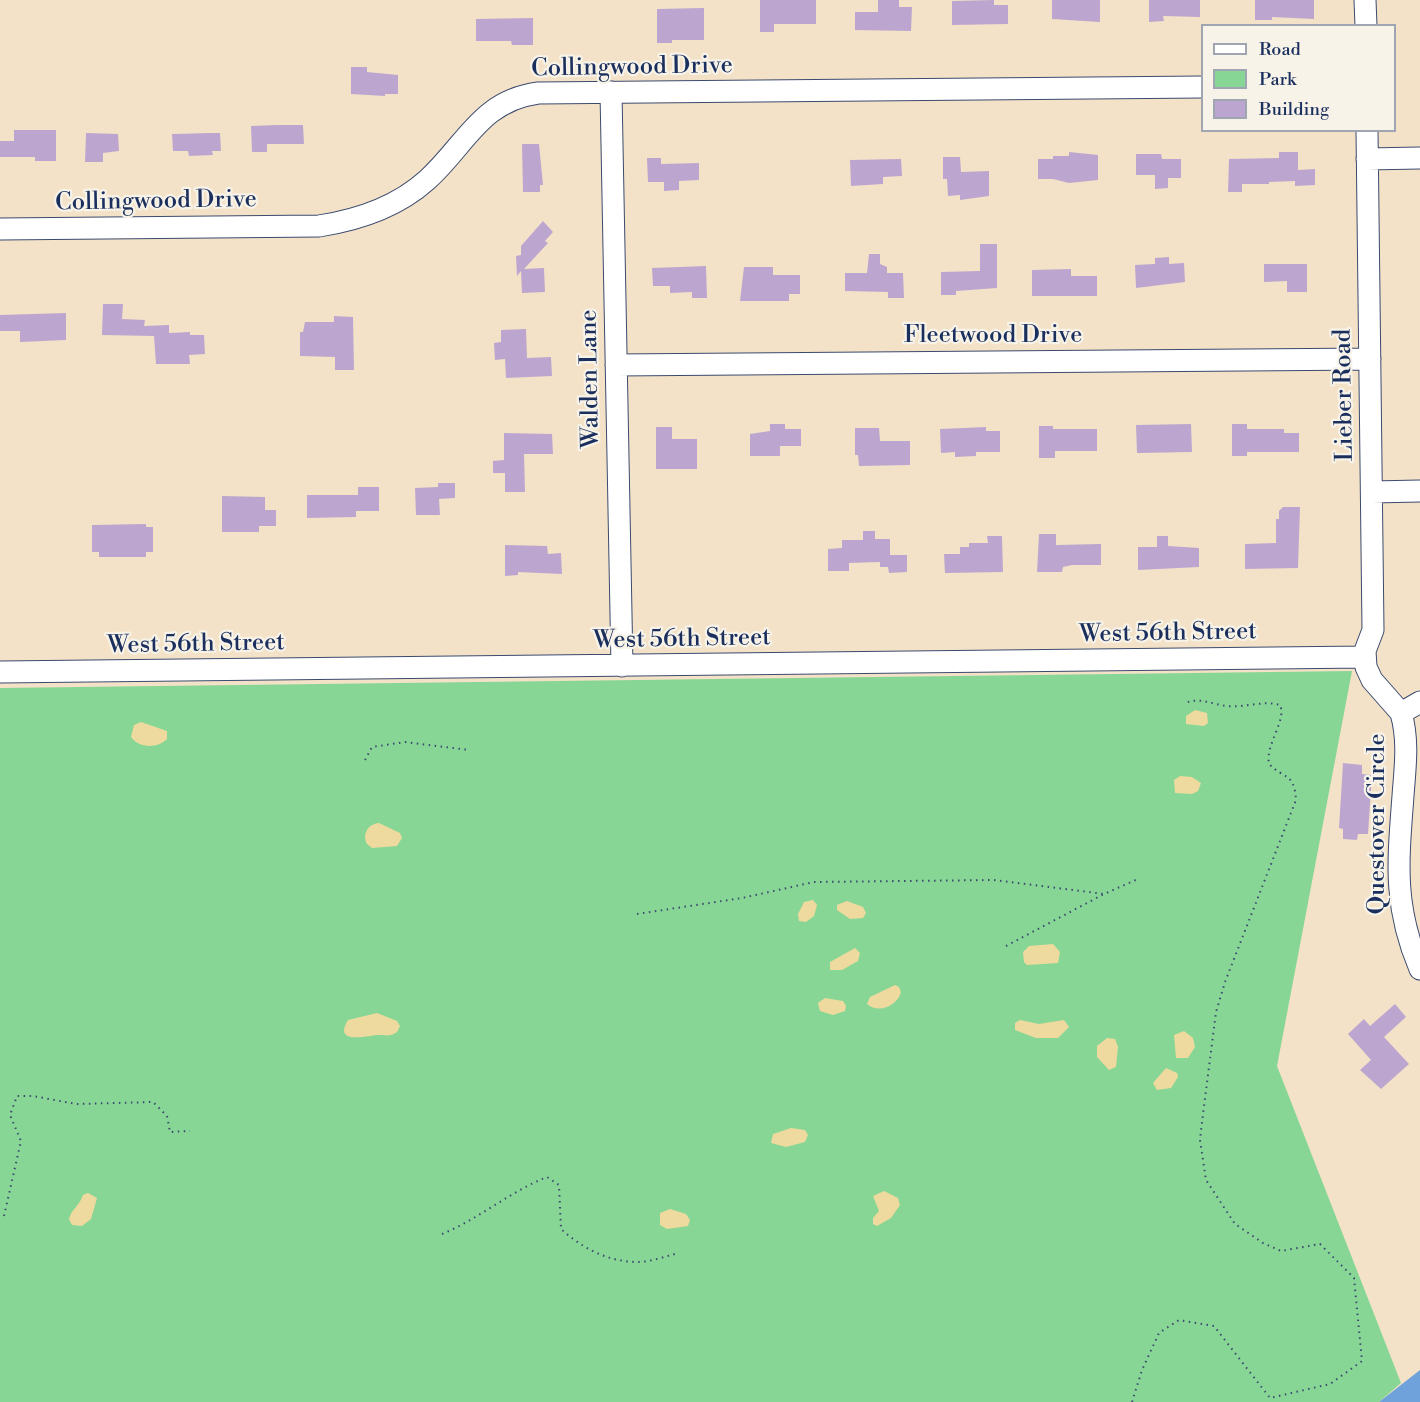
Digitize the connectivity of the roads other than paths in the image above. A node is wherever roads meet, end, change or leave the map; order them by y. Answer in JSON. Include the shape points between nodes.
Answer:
{"nodes":[{"id":1,"x":1365,"y":0,"type":"edge"},
{"id":2,"x":1366,"y":24,"type":"edge"},
{"id":3,"x":1201,"y":87,"type":"edge"},
{"id":4,"x":611,"y":92,"type":"junction"},
{"id":5,"x":1367,"y":132,"type":"edge"},
{"id":6,"x":1420,"y":158,"type":"edge"},
{"id":7,"x":1367,"y":159,"type":"junction"},
{"id":8,"x":0,"y":229,"type":"edge"},
{"id":9,"x":1370,"y":359,"type":"junction"},
{"id":10,"x":616,"y":365,"type":"junction"},
{"id":11,"x":1420,"y":491,"type":"edge"},
{"id":12,"x":1372,"y":492,"type":"junction"},
{"id":13,"x":1365,"y":657,"type":"junction"},
{"id":14,"x":622,"y":666,"type":"junction"},
{"id":15,"x":0,"y":672,"type":"edge"},
{"id":16,"x":1420,"y":702,"type":"edge"},
{"id":17,"x":1401,"y":713,"type":"junction"},
{"id":18,"x":1420,"y":969,"type":"edge"}],
"edges":[{"from":1,"to":2,"type":"street"},
{"from":3,"to":4,"type":"street","name":"Collingwood Drive"},
{"from":4,"to":8,"type":"street","name":"Collingwood Drive","via":[[538,93],[511,99],[482,117],[447,160],[417,188],[383,209],[345,222],[319,226]]},
{"from":4,"to":10,"type":"street","name":"Walden Lane"},
{"from":5,"to":7,"type":"street","name":"Lieber Road"},
{"from":6,"to":7,"type":"street"},
{"from":7,"to":9,"type":"street","name":"Lieber Road"},
{"from":9,"to":10,"type":"street","name":"Fleetwood Drive"},
{"from":9,"to":12,"type":"street","name":"Lieber Road"},
{"from":10,"to":14,"type":"street","name":"Walden Lane"},
{"from":11,"to":12,"type":"street"},
{"from":12,"to":13,"type":"street","name":"Lieber Road","via":[[1373,630]]},
{"from":13,"to":14,"type":"street","name":"West 56th Street"},
{"from":13,"to":17,"type":"street","name":"Questover Circle","via":[[1372,680]]},
{"from":14,"to":15,"type":"street","name":"West 56th Street"},
{"from":16,"to":17,"type":"street","name":"Questover Circle"},
{"from":17,"to":18,"type":"street","name":"Questover Circle","via":[[1407,744],[1399,900],[1405,932]]}]}
